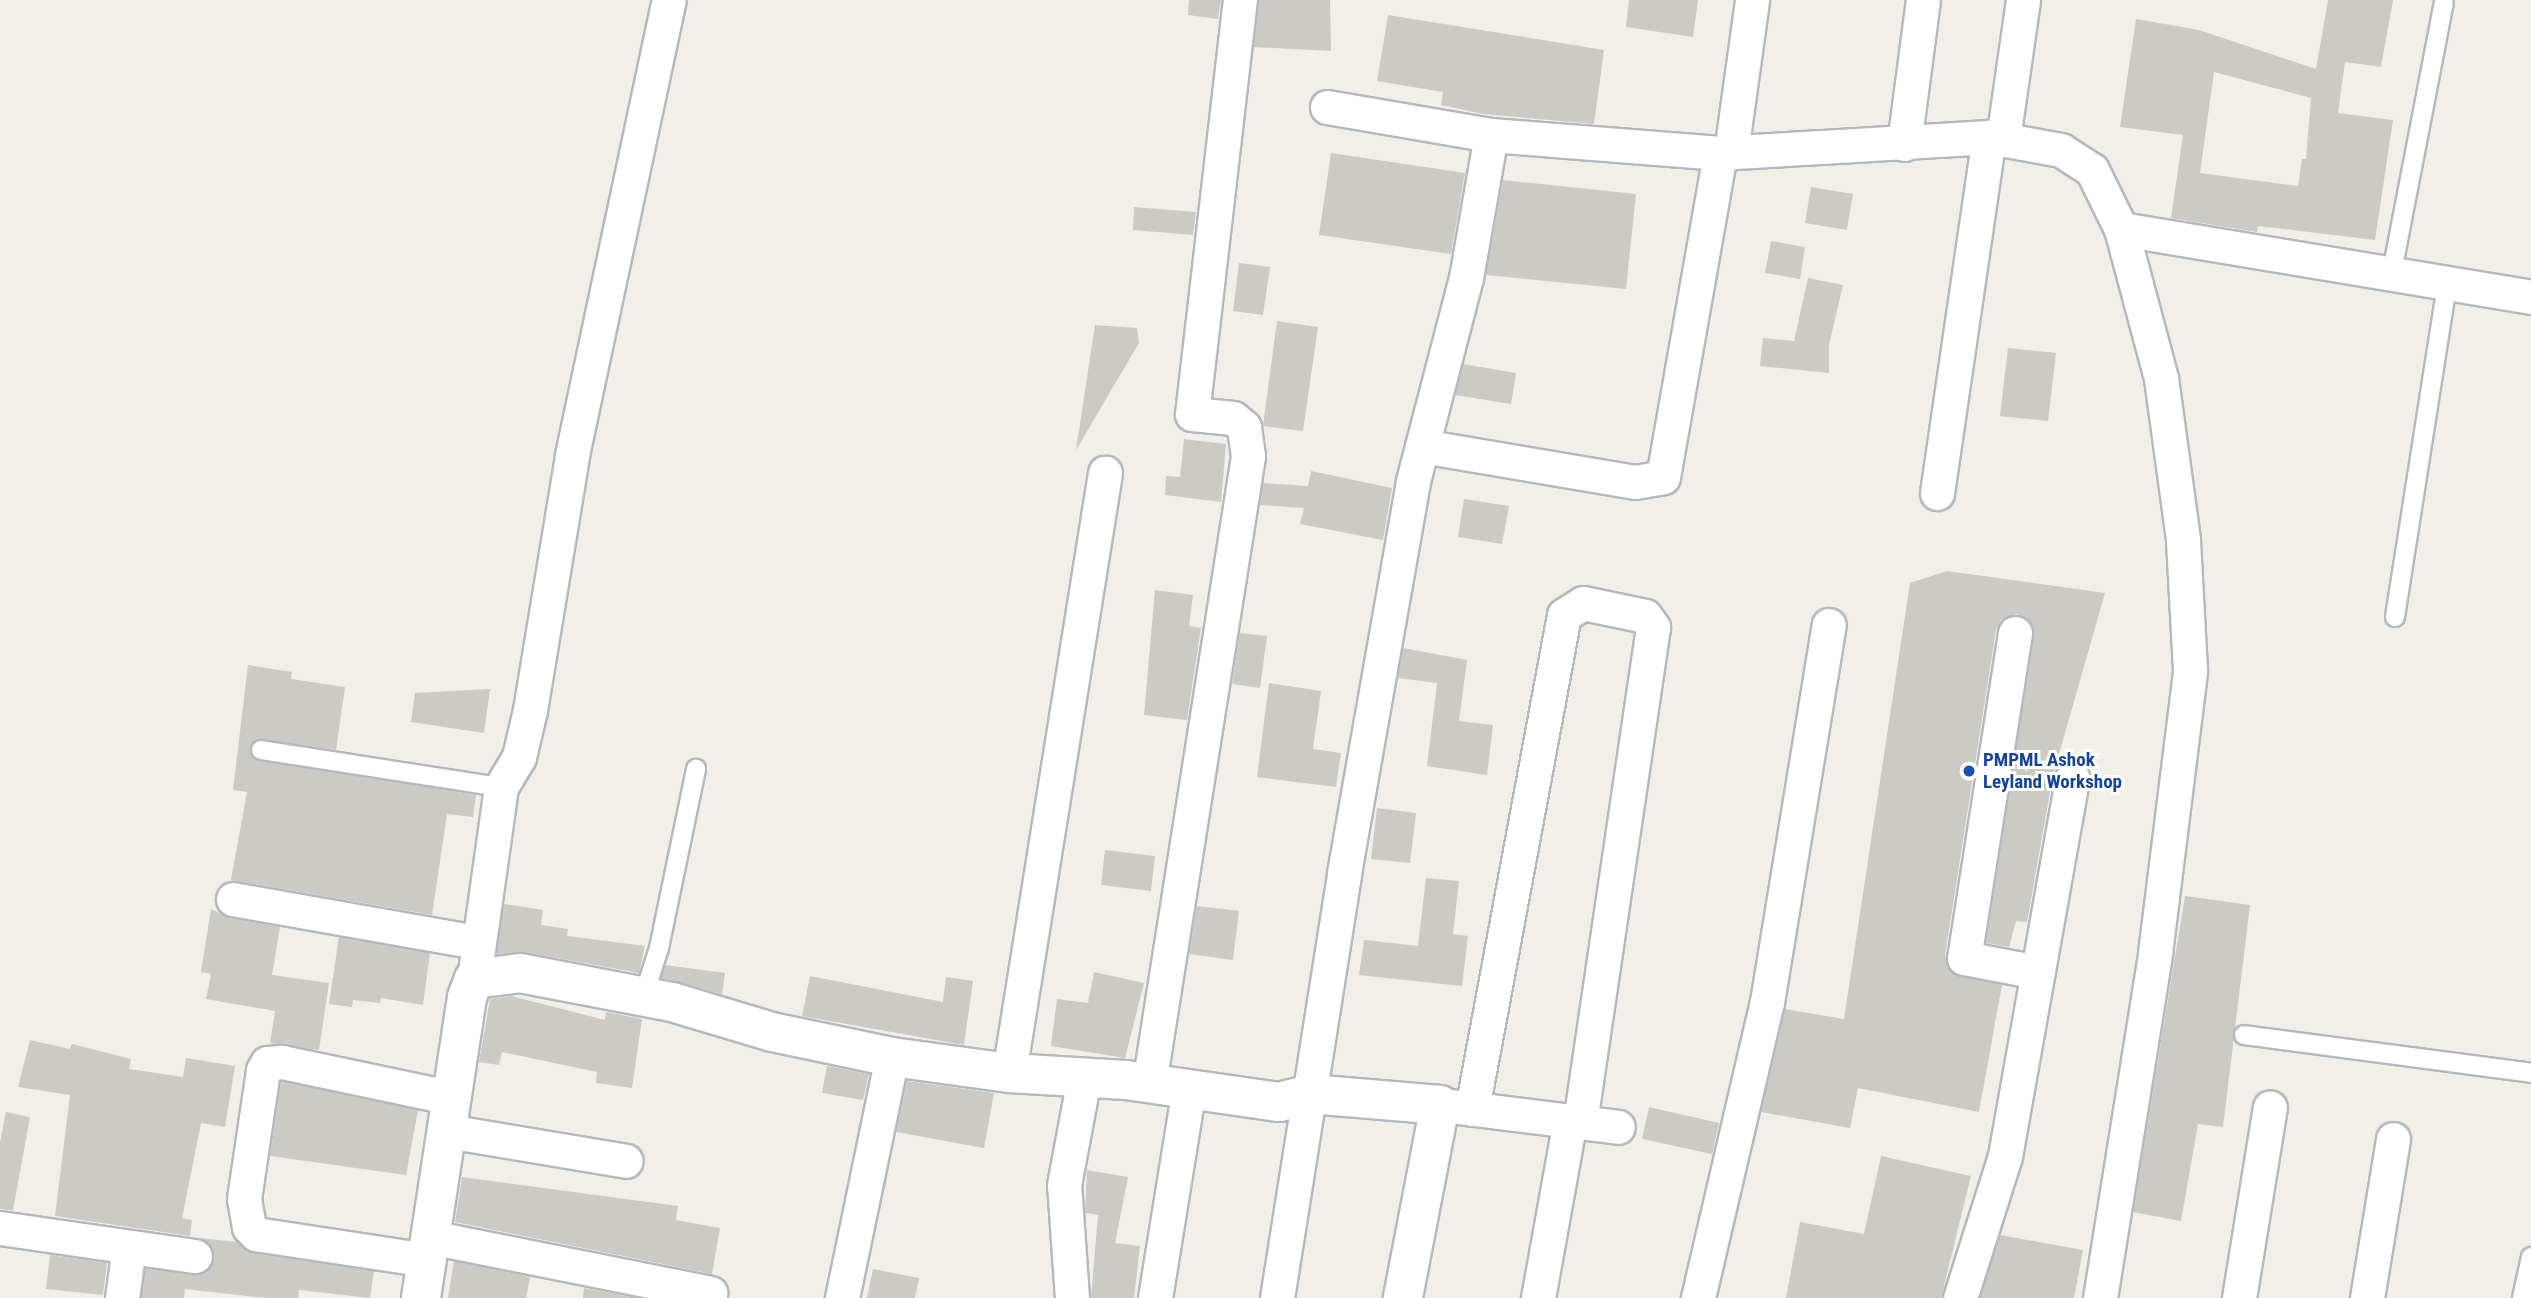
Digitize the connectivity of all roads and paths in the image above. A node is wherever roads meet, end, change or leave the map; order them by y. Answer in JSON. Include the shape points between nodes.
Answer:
{"nodes":[{"id":1,"x":669,"y":0,"type":"edge"},
{"id":2,"x":1240,"y":0,"type":"edge"},
{"id":3,"x":1752,"y":0,"type":"edge"},
{"id":4,"x":1923,"y":0,"type":"edge"},
{"id":5,"x":2022,"y":0,"type":"edge"},
{"id":6,"x":2444,"y":3,"type":"dead end"},
{"id":7,"x":1326,"y":107,"type":"dead end"},
{"id":8,"x":1491,"y":135,"type":"junction"},
{"id":9,"x":1996,"y":138,"type":"junction"},
{"id":10,"x":1904,"y":144,"type":"junction"},
{"id":11,"x":1725,"y":153,"type":"junction"},
{"id":12,"x":2121,"y":229,"type":"junction"},
{"id":13,"x":2391,"y":277,"type":"junction"},
{"id":14,"x":2447,"y":286,"type":"junction"},
{"id":15,"x":2531,"y":297,"type":"edge"},
{"id":16,"x":1422,"y":446,"type":"junction"},
{"id":17,"x":1105,"y":473,"type":"dead end"},
{"id":18,"x":1937,"y":493,"type":"dead end"},
{"id":19,"x":2395,"y":617,"type":"dead end"},
{"id":20,"x":1829,"y":625,"type":"dead end"},
{"id":21,"x":2015,"y":634,"type":"dead end"},
{"id":22,"x":261,"y":750,"type":"dead end"},
{"id":23,"x":696,"y":769,"type":"dead end"},
{"id":24,"x":2072,"y":778,"type":"dead end"},
{"id":25,"x":501,"y":787,"type":"junction"},
{"id":26,"x":233,"y":900,"type":"dead end"},
{"id":27,"x":475,"y":961,"type":"junction"},
{"id":28,"x":2038,"y":972,"type":"junction"},
{"id":29,"x":644,"y":995,"type":"junction"},
{"id":30,"x":2244,"y":1035,"type":"dead end"},
{"id":31,"x":892,"y":1057,"type":"junction"},
{"id":32,"x":1009,"y":1073,"type":"junction"},
{"id":33,"x":2531,"y":1073,"type":"edge"},
{"id":34,"x":1084,"y":1078,"type":"junction"},
{"id":35,"x":1149,"y":1084,"type":"junction"},
{"id":36,"x":1189,"y":1089,"type":"junction"},
{"id":37,"x":1310,"y":1094,"type":"junction"},
{"id":38,"x":1456,"y":1107,"type":"junction"},
{"id":39,"x":2270,"y":1107,"type":"dead end"},
{"id":40,"x":450,"y":1114,"type":"junction"},
{"id":41,"x":1575,"y":1121,"type":"junction"},
{"id":42,"x":1618,"y":1126,"type":"dead end"},
{"id":43,"x":2393,"y":1139,"type":"dead end"},
{"id":44,"x":626,"y":1161,"type":"dead end"},
{"id":45,"x":0,"y":1228,"type":"edge"},
{"id":46,"x":129,"y":1247,"type":"junction"},
{"id":47,"x":428,"y":1248,"type":"junction"},
{"id":48,"x":195,"y":1256,"type":"dead end"},
{"id":49,"x":2531,"y":1257,"type":"edge"},
{"id":50,"x":710,"y":1293,"type":"dead end"},
{"id":51,"x":122,"y":1298,"type":"edge"},
{"id":52,"x":421,"y":1298,"type":"edge"},
{"id":53,"x":842,"y":1298,"type":"edge"},
{"id":54,"x":1072,"y":1298,"type":"edge"},
{"id":55,"x":1155,"y":1298,"type":"edge"},
{"id":56,"x":1278,"y":1298,"type":"edge"},
{"id":57,"x":1403,"y":1298,"type":"edge"},
{"id":58,"x":1538,"y":1298,"type":"edge"},
{"id":59,"x":1698,"y":1298,"type":"edge"},
{"id":60,"x":1960,"y":1298,"type":"edge"},
{"id":61,"x":2100,"y":1298,"type":"edge"},
{"id":62,"x":2239,"y":1298,"type":"edge"},
{"id":63,"x":2367,"y":1298,"type":"edge"},
{"id":64,"x":2522,"y":1298,"type":"edge"}],
"edges":[{"from":1,"to":25,"type":"street","via":[[572,455],[530,710],[519,757]]},
{"from":2,"to":35,"type":"street","via":[[1192,414],[1233,418],[1244,427],[1248,456]]},
{"from":3,"to":11,"type":"street"},
{"from":4,"to":10,"type":"street"},
{"from":5,"to":9,"type":"street"},
{"from":6,"to":13,"type":"lane"},
{"from":7,"to":8,"type":"street"},
{"from":8,"to":11,"type":"street"},
{"from":8,"to":16,"type":"street","via":[[1466,278]]},
{"from":9,"to":10,"type":"street"},
{"from":9,"to":12,"type":"street","via":[[2061,150],[2092,170]]},
{"from":9,"to":18,"type":"street"},
{"from":10,"to":11,"type":"street"},
{"from":11,"to":16,"type":"street","via":[[1663,477],[1635,482]]},
{"from":12,"to":13,"type":"street"},
{"from":12,"to":61,"type":"street","via":[[2161,378],[2183,539],[2190,670],[2155,953]]},
{"from":13,"to":14,"type":"street"},
{"from":14,"to":15,"type":"street"},
{"from":14,"to":19,"type":"lane"},
{"from":16,"to":37,"type":"street"},
{"from":17,"to":32,"type":"street"},
{"from":20,"to":59,"type":"street","via":[[1767,1002]]},
{"from":21,"to":28,"type":"street","via":[[1964,958]]},
{"from":22,"to":25,"type":"lane"},
{"from":23,"to":29,"type":"lane","via":[[659,948]]},
{"from":24,"to":28,"type":"street"},
{"from":25,"to":27,"type":"street"},
{"from":26,"to":27,"type":"street"},
{"from":27,"to":29,"type":"street"},
{"from":27,"to":40,"type":"street"},
{"from":28,"to":60,"type":"street","via":[[2005,1156]]},
{"from":29,"to":31,"type":"street","via":[[772,1032]]},
{"from":30,"to":33,"type":"lane"},
{"from":31,"to":32,"type":"street"},
{"from":31,"to":53,"type":"street"},
{"from":32,"to":34,"type":"street"},
{"from":34,"to":35,"type":"street"},
{"from":34,"to":54,"type":"street","via":[[1064,1185]]},
{"from":35,"to":36,"type":"street"},
{"from":36,"to":37,"type":"street","via":[[1279,1102]]},
{"from":36,"to":55,"type":"street"},
{"from":37,"to":38,"type":"street"},
{"from":37,"to":56,"type":"street"},
{"from":38,"to":41,"type":"street"},
{"from":38,"to":41,"type":"street","via":[[1564,615],[1583,603],[1645,616],[1653,627]]},
{"from":38,"to":57,"type":"street"},
{"from":39,"to":62,"type":"street"},
{"from":40,"to":44,"type":"street"},
{"from":40,"to":47,"type":"street"},
{"from":40,"to":47,"type":"street","via":[[282,1062],[267,1063],[263,1070],[244,1199],[249,1227],[256,1234]]},
{"from":41,"to":42,"type":"street"},
{"from":41,"to":58,"type":"street"},
{"from":43,"to":63,"type":"street"},
{"from":45,"to":46,"type":"street"},
{"from":46,"to":48,"type":"street"},
{"from":46,"to":51,"type":"street"},
{"from":47,"to":50,"type":"street"},
{"from":47,"to":52,"type":"street"},
{"from":49,"to":64,"type":"lane"}]}
